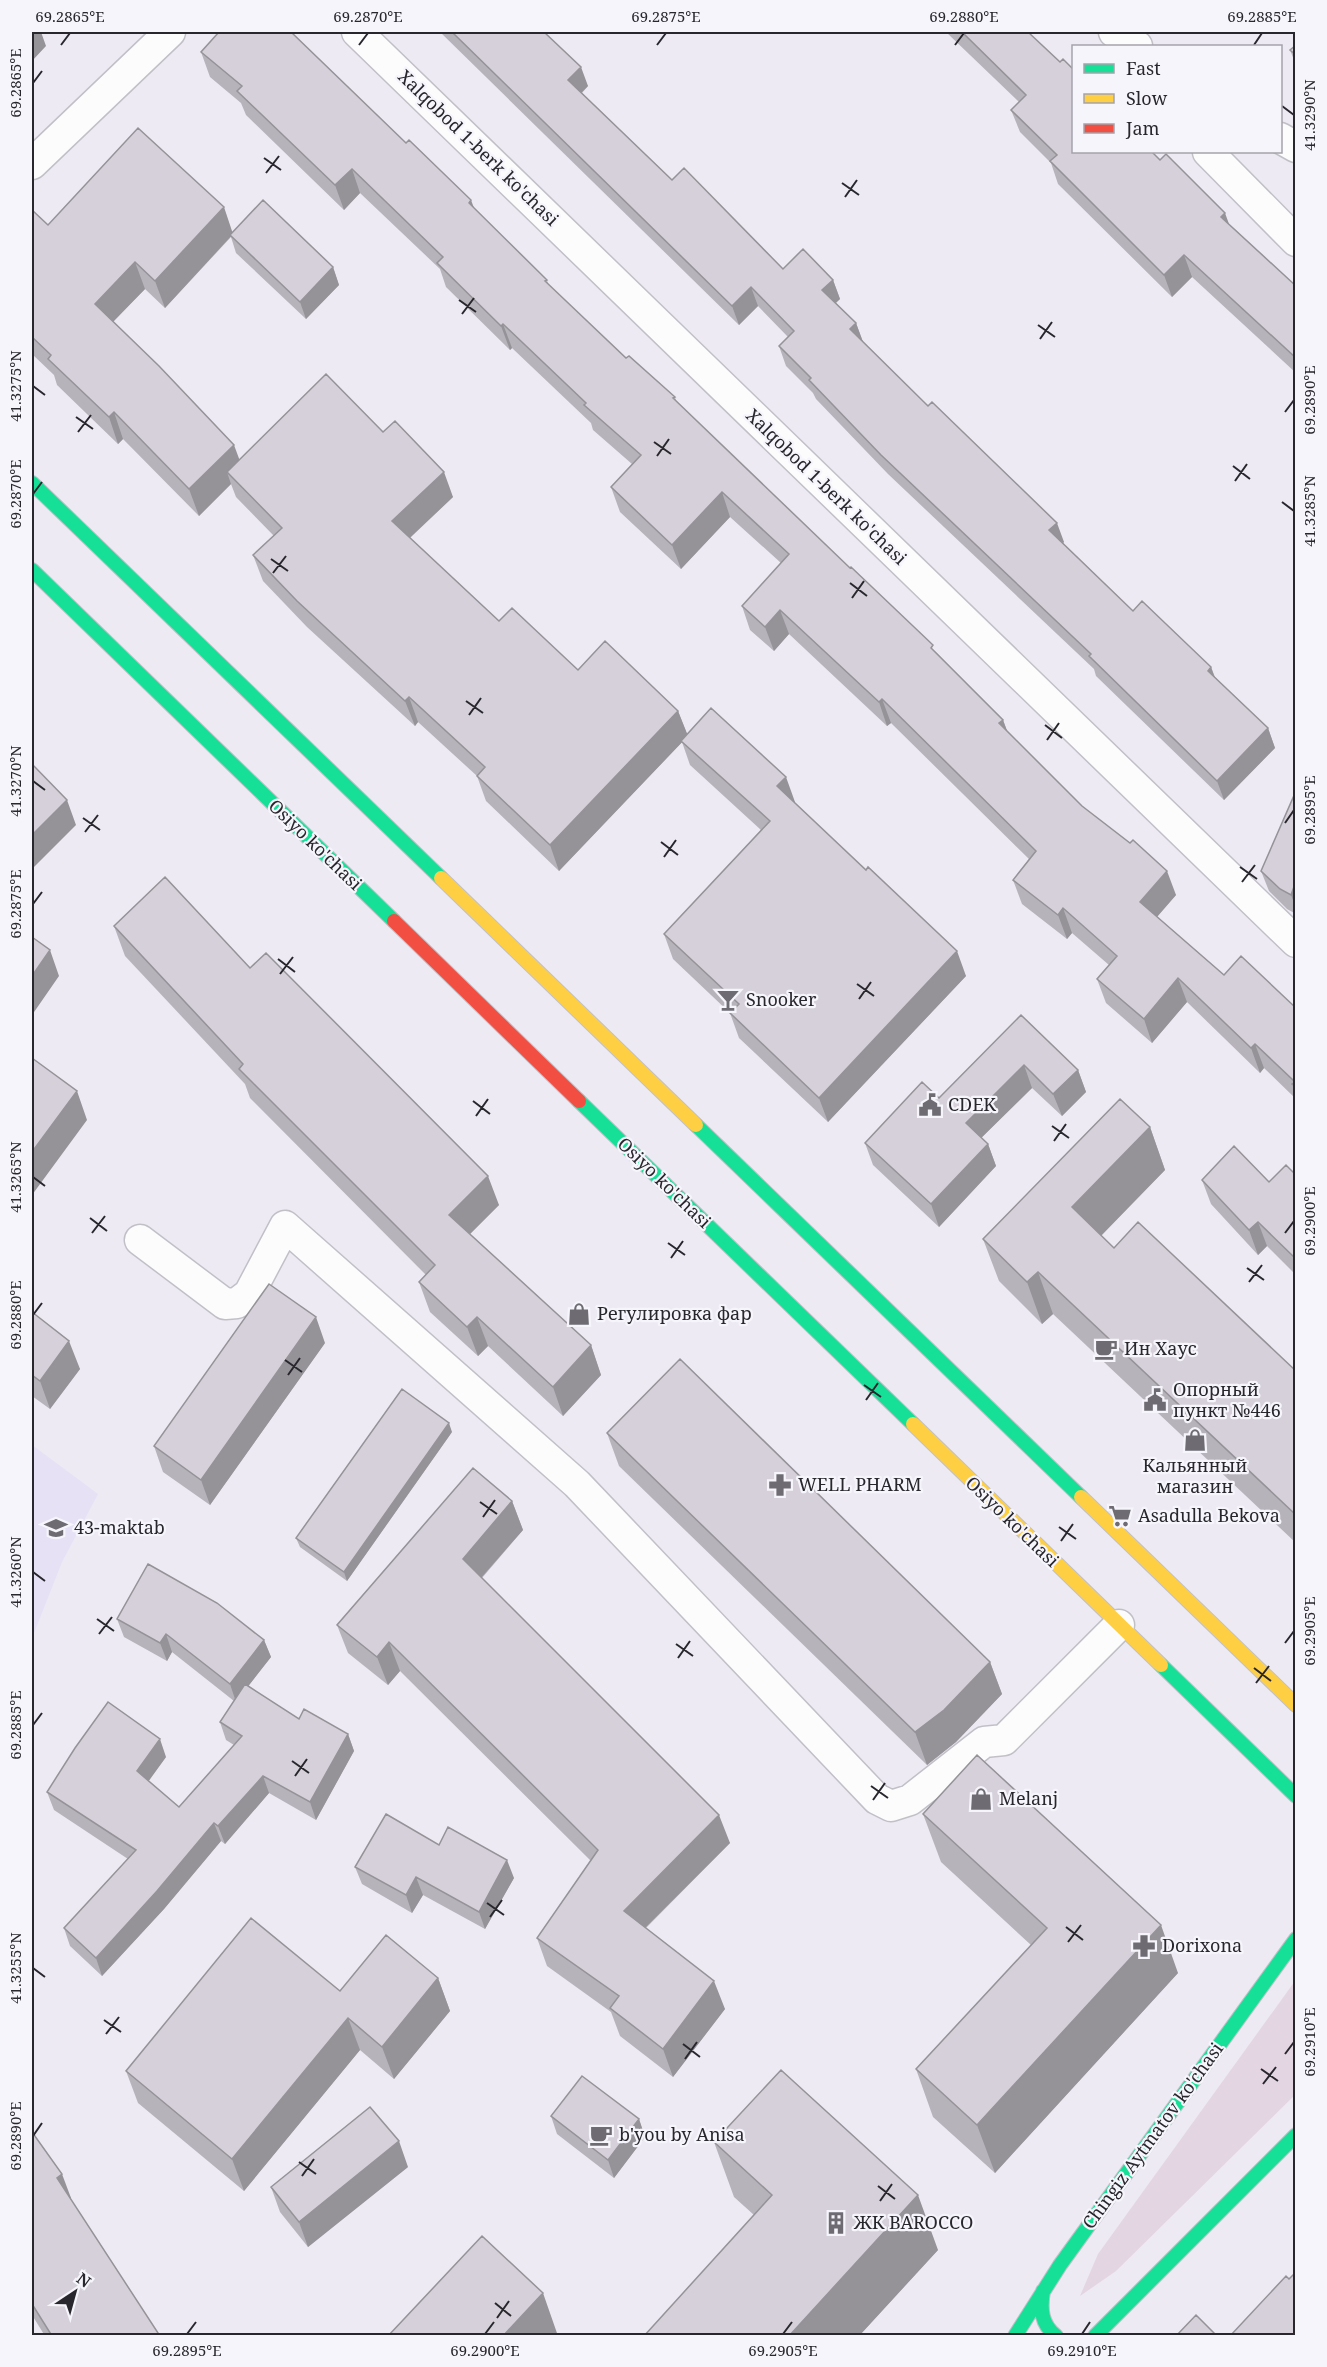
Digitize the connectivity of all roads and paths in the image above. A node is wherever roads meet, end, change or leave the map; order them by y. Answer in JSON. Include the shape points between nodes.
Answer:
{"nodes":[{"id":1,"x":170,"y":32,"type":"edge"},
{"id":2,"x":357,"y":32,"type":"edge"},
{"id":3,"x":1090,"y":32,"type":"edge"},
{"id":4,"x":1114,"y":32,"type":"edge"},
{"id":5,"x":1103,"y":45,"type":"edge"},
{"id":6,"x":1135,"y":45,"type":"edge"},
{"id":7,"x":1282,"y":139,"type":"edge"},
{"id":8,"x":1296,"y":147,"type":"edge"},
{"id":9,"x":1209,"y":153,"type":"edge"},
{"id":10,"x":32,"y":164,"type":"edge"},
{"id":11,"x":1296,"y":241,"type":"edge"},
{"id":12,"x":32,"y":483,"type":"edge"},
{"id":13,"x":32,"y":570,"type":"edge"},
{"id":14,"x":1296,"y":942,"type":"edge"},
{"id":15,"x":140,"y":1240,"type":"dead end"},
{"id":16,"x":1119,"y":1625,"type":"junction"},
{"id":17,"x":1296,"y":1705,"type":"edge"},
{"id":18,"x":1296,"y":1796,"type":"edge"},
{"id":19,"x":1296,"y":1939,"type":"edge"},
{"id":20,"x":1296,"y":2135,"type":"edge"},
{"id":21,"x":1043,"y":2292,"type":"junction"},
{"id":22,"x":1094,"y":2335,"type":"edge"},
{"id":23,"x":1015,"y":2336,"type":"edge"},
{"id":24,"x":1056,"y":2336,"type":"edge"}],
"edges":[{"from":1,"to":10,"type":"street"},
{"from":2,"to":14,"type":"street","name":"Xalqobod 1-berk ko'chasi"},
{"from":3,"to":5,"type":"street"},
{"from":4,"to":6,"type":"street"},
{"from":7,"to":8,"type":"street"},
{"from":9,"to":11,"type":"street"},
{"from":12,"to":17,"type":"main road"},
{"from":13,"to":16,"type":"main road","name":"Osiyo ko'chasi"},
{"from":15,"to":16,"type":"street","via":[[225,1304],[237,1303],[249,1294],[285,1226],[578,1484],[877,1798],[891,1806],[910,1800],[984,1742],[1004,1740]]},
{"from":16,"to":18,"type":"main road","name":"Osiyo ko'chasi"},
{"from":19,"to":21,"type":"main road","name":"Chingiz Aytmatov ko'chasi"},
{"from":20,"to":22,"type":"main road"},
{"from":21,"to":23,"type":"main road","name":"Chingiz Aytmatov ko'chasi"},
{"from":21,"to":24,"type":"main road","via":[[1044,2323]]}]}
